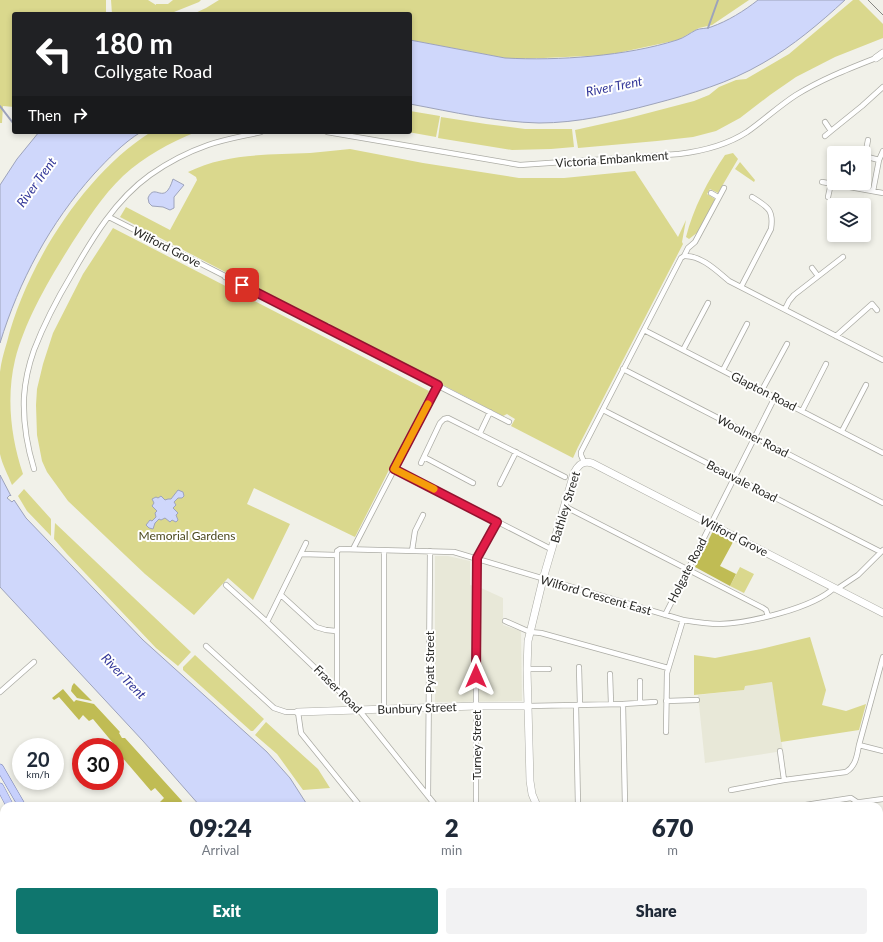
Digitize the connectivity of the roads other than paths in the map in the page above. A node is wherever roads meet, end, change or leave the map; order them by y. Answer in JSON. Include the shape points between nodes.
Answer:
{"nodes":[{"id":1,"x":883,"y":53,"type":"edge"},
{"id":2,"x":880,"y":57,"type":"edge"},
{"id":3,"x":883,"y":87,"type":"edge"},
{"id":4,"x":825,"y":122,"type":"dead end"},
{"id":5,"x":832,"y":131,"type":"junction"},
{"id":6,"x":252,"y":134,"type":"edge"},
{"id":7,"x":339,"y":134,"type":"edge"},
{"id":8,"x":825,"y":136,"type":"dead end"},
{"id":9,"x":868,"y":140,"type":"dead end"},
{"id":10,"x":866,"y":146,"type":"edge"},
{"id":11,"x":883,"y":151,"type":"edge"},
{"id":12,"x":871,"y":158,"type":"edge"},
{"id":13,"x":879,"y":160,"type":"junction"},
{"id":14,"x":822,"y":182,"type":"dead end"},
{"id":15,"x":827,"y":183,"type":"edge"},
{"id":16,"x":724,"y":188,"type":"dead end"},
{"id":17,"x":830,"y":190,"type":"edge"},
{"id":18,"x":868,"y":190,"type":"edge"},
{"id":19,"x":873,"y":191,"type":"junction"},
{"id":20,"x":711,"y":193,"type":"dead end"},
{"id":21,"x":883,"y":193,"type":"edge"},
{"id":22,"x":718,"y":197,"type":"junction"},
{"id":23,"x":752,"y":197,"type":"dead end"},
{"id":24,"x":828,"y":197,"type":"dead end"},
{"id":25,"x":109,"y":216,"type":"junction"},
{"id":26,"x":684,"y":256,"type":"junction"},
{"id":27,"x":843,"y":257,"type":"dead end"},
{"id":28,"x":812,"y":268,"type":"dead end"},
{"id":29,"x":818,"y":276,"type":"junction"},
{"id":30,"x":741,"y":287,"type":"junction"},
{"id":31,"x":708,"y":303,"type":"dead end"},
{"id":32,"x":785,"y":309,"type":"junction"},
{"id":33,"x":877,"y":310,"type":"dead end"},
{"id":34,"x":747,"y":324,"type":"dead end"},
{"id":35,"x":644,"y":330,"type":"junction"},
{"id":36,"x":836,"y":336,"type":"junction"},
{"id":37,"x":787,"y":344,"type":"dead end"},
{"id":38,"x":684,"y":350,"type":"junction"},
{"id":39,"x":883,"y":360,"type":"edge"},
{"id":40,"x":826,"y":364,"type":"dead end"},
{"id":41,"x":623,"y":369,"type":"junction"},
{"id":42,"x":723,"y":370,"type":"junction"},
{"id":43,"x":438,"y":385,"type":"junction"},
{"id":44,"x":866,"y":385,"type":"dead end"},
{"id":45,"x":762,"y":390,"type":"junction"},
{"id":46,"x":776,"y":397,"type":"junction"},
{"id":47,"x":603,"y":410,"type":"junction"},
{"id":48,"x":802,"y":411,"type":"junction"},
{"id":49,"x":490,"y":412,"type":"junction"},
{"id":50,"x":509,"y":422,"type":"dead end"},
{"id":51,"x":842,"y":431,"type":"junction"},
{"id":52,"x":480,"y":433,"type":"junction"},
{"id":53,"x":756,"y":438,"type":"junction"},
{"id":54,"x":882,"y":450,"type":"edge"},
{"id":55,"x":516,"y":452,"type":"junction"},
{"id":56,"x":424,"y":457,"type":"junction"},
{"id":57,"x":584,"y":462,"type":"junction"},
{"id":58,"x":421,"y":463,"type":"dead end"},
{"id":59,"x":34,"y":469,"type":"dead end"},
{"id":60,"x":394,"y":469,"type":"junction"},
{"id":61,"x":565,"y":477,"type":"dead end"},
{"id":62,"x":734,"y":478,"type":"junction"},
{"id":63,"x":474,"y":482,"type":"dead end"},
{"id":64,"x":500,"y":484,"type":"dead end"},
{"id":65,"x":883,"y":503,"type":"edge"},
{"id":66,"x":564,"y":506,"type":"junction"},
{"id":67,"x":424,"y":515,"type":"dead end"},
{"id":68,"x":497,"y":522,"type":"junction"},
{"id":69,"x":711,"y":524,"type":"junction"},
{"id":70,"x":306,"y":543,"type":"dead end"},
{"id":71,"x":353,"y":549,"type":"junction"},
{"id":72,"x":552,"y":550,"type":"junction"},
{"id":73,"x":384,"y":551,"type":"junction"},
{"id":74,"x":412,"y":551,"type":"junction"},
{"id":75,"x":430,"y":551,"type":"junction"},
{"id":76,"x":882,"y":551,"type":"edge"},
{"id":77,"x":301,"y":554,"type":"junction"},
{"id":78,"x":337,"y":555,"type":"junction"},
{"id":79,"x":477,"y":558,"type":"junction"},
{"id":80,"x":687,"y":570,"type":"junction"},
{"id":81,"x":543,"y":579,"type":"junction"},
{"id":82,"x":226,"y":585,"type":"dead end"},
{"id":83,"x":836,"y":588,"type":"junction"},
{"id":84,"x":281,"y":595,"type":"junction"},
{"id":85,"x":883,"y":613,"type":"edge"},
{"id":86,"x":665,"y":615,"type":"junction"},
{"id":87,"x":768,"y":616,"type":"junction"},
{"id":88,"x":683,"y":620,"type":"junction"},
{"id":89,"x":505,"y":621,"type":"dead end"},
{"id":90,"x":267,"y":622,"type":"junction"},
{"id":91,"x":336,"y":631,"type":"junction"},
{"id":92,"x":530,"y":632,"type":"junction"},
{"id":93,"x":206,"y":646,"type":"dead end"},
{"id":94,"x":883,"y":657,"type":"edge"},
{"id":95,"x":34,"y":662,"type":"dead end"},
{"id":96,"x":578,"y":667,"type":"dead end"},
{"id":97,"x":668,"y":668,"type":"junction"},
{"id":98,"x":527,"y":669,"type":"junction"},
{"id":99,"x":549,"y":669,"type":"dead end"},
{"id":100,"x":610,"y":674,"type":"dead end"},
{"id":101,"x":640,"y":681,"type":"dead end"},
{"id":102,"x":337,"y":687,"type":"junction"},
{"id":103,"x":0,"y":692,"type":"edge"},
{"id":104,"x":697,"y":700,"type":"dead end"},
{"id":105,"x":666,"y":701,"type":"junction"},
{"id":106,"x":655,"y":702,"type":"dead end"},
{"id":107,"x":640,"y":703,"type":"junction"},
{"id":108,"x":611,"y":704,"type":"junction"},
{"id":109,"x":623,"y":704,"type":"junction"},
{"id":110,"x":578,"y":705,"type":"junction"},
{"id":111,"x":476,"y":706,"type":"junction"},
{"id":112,"x":528,"y":706,"type":"junction"},
{"id":113,"x":429,"y":707,"type":"junction"},
{"id":114,"x":384,"y":709,"type":"junction"},
{"id":115,"x":359,"y":710,"type":"junction"},
{"id":116,"x":298,"y":712,"type":"junction"},
{"id":117,"x":666,"y":732,"type":"dead end"},
{"id":118,"x":859,"y":745,"type":"junction"},
{"id":119,"x":780,"y":751,"type":"dead end"},
{"id":120,"x":883,"y":751,"type":"edge"},
{"id":121,"x":0,"y":768,"type":"edge"},
{"id":122,"x":784,"y":780,"type":"junction"},
{"id":123,"x":0,"y":787,"type":"edge"},
{"id":124,"x":731,"y":790,"type":"dead end"},
{"id":125,"x":428,"y":796,"type":"junction"},
{"id":126,"x":883,"y":800,"type":"edge"},
{"id":127,"x":8,"y":802,"type":"edge"},
{"id":128,"x":20,"y":802,"type":"edge"},
{"id":129,"x":357,"y":802,"type":"edge"},
{"id":130,"x":433,"y":802,"type":"edge"},
{"id":131,"x":476,"y":802,"type":"edge"},
{"id":132,"x":535,"y":802,"type":"edge"},
{"id":133,"x":578,"y":802,"type":"edge"},
{"id":134,"x":625,"y":802,"type":"edge"},
{"id":135,"x":825,"y":802,"type":"edge"},
{"id":136,"x":857,"y":802,"type":"edge"},
{"id":137,"x":861,"y":802,"type":"edge"}],
"edges":[{"from":1,"to":2,"type":"street","name":"Victoria Embankment"},
{"from":2,"to":7,"type":"street","name":"Victoria Embankment","via":[[819,82],[734,139],[704,150],[678,154],[520,165]]},
{"from":3,"to":5,"type":"street"},
{"from":4,"to":5,"type":"street"},
{"from":5,"to":8,"type":"street"},
{"from":6,"to":25,"type":"street","via":[[209,144],[167,164],[148,176]]},
{"from":9,"to":10,"type":"street"},
{"from":11,"to":13,"type":"street"},
{"from":12,"to":13,"type":"street"},
{"from":13,"to":19,"type":"street"},
{"from":14,"to":15,"type":"street"},
{"from":16,"to":22,"type":"street","name":"Bathley Street"},
{"from":17,"to":24,"type":"street"},
{"from":18,"to":19,"type":"street"},
{"from":19,"to":21,"type":"street"},
{"from":20,"to":22,"type":"street"},
{"from":22,"to":26,"type":"street","name":"Bathley Street","via":[[695,242]]},
{"from":23,"to":30,"type":"street","via":[[766,206],[772,221],[771,229]]},
{"from":25,"to":43,"type":"street","name":"Wilford Grove"},
{"from":25,"to":59,"type":"street","via":[[60,295],[44,325],[32,356],[24,406],[27,441]]},
{"from":26,"to":30,"type":"street","via":[[712,267]]},
{"from":26,"to":35,"type":"street","name":"Bathley Street"},
{"from":27,"to":29,"type":"street"},
{"from":28,"to":29,"type":"street"},
{"from":29,"to":32,"type":"street","via":[[794,295]]},
{"from":30,"to":32,"type":"street"},
{"from":31,"to":38,"type":"street"},
{"from":32,"to":36,"type":"street"},
{"from":33,"to":36,"type":"street","via":[[872,304]]},
{"from":34,"to":42,"type":"street"},
{"from":35,"to":38,"type":"street","name":"Glapton Road"},
{"from":35,"to":41,"type":"street","name":"Bathley Street"},
{"from":36,"to":39,"type":"street"},
{"from":37,"to":45,"type":"street"},
{"from":38,"to":42,"type":"street","name":"Glapton Road"},
{"from":40,"to":48,"type":"street"},
{"from":41,"to":47,"type":"street","name":"Bathley Street"},
{"from":41,"to":53,"type":"street","name":"Woolmer Road"},
{"from":42,"to":45,"type":"street","name":"Glapton Road"},
{"from":43,"to":49,"type":"street","name":"Wilford Grove"},
{"from":43,"to":60,"type":"street"},
{"from":44,"to":51,"type":"street"},
{"from":45,"to":46,"type":"street","name":"Glapton Road"},
{"from":46,"to":48,"type":"street","name":"Glapton Road"},
{"from":46,"to":53,"type":"street","name":"Holgate Road"},
{"from":47,"to":57,"type":"street","name":"Bathley Street","via":[[581,452]]},
{"from":47,"to":62,"type":"street","name":"Beauvale Road"},
{"from":48,"to":51,"type":"street","name":"Glapton Road"},
{"from":49,"to":50,"type":"street","name":"Wilford Grove"},
{"from":49,"to":52,"type":"street"},
{"from":51,"to":54,"type":"street","name":"Glapton Road"},
{"from":52,"to":55,"type":"street"},
{"from":52,"to":56,"type":"street","via":[[446,418],[440,423]]},
{"from":53,"to":62,"type":"street","name":"Holgate Road"},
{"from":53,"to":65,"type":"street","name":"Woolmer Road"},
{"from":55,"to":61,"type":"street"},
{"from":55,"to":64,"type":"street"},
{"from":56,"to":58,"type":"street"},
{"from":56,"to":63,"type":"street"},
{"from":57,"to":66,"type":"street","name":"Bathley Street","via":[[574,472]]},
{"from":57,"to":69,"type":"street","name":"Wilford Grove","via":[[592,463]]},
{"from":60,"to":68,"type":"street"},
{"from":60,"to":71,"type":"street"},
{"from":62,"to":69,"type":"street","name":"Holgate Road"},
{"from":62,"to":76,"type":"street","name":"Beauvale Road"},
{"from":66,"to":72,"type":"street","name":"Bathley Street"},
{"from":66,"to":80,"type":"street"},
{"from":67,"to":74,"type":"street","via":[[415,530]]},
{"from":68,"to":72,"type":"street"},
{"from":68,"to":79,"type":"street","name":"Turney Street"},
{"from":69,"to":80,"type":"street","name":"Holgate Road"},
{"from":69,"to":83,"type":"street","name":"Wilford Grove"},
{"from":70,"to":77,"type":"street"},
{"from":71,"to":73,"type":"street","name":"Wilford Crescent East"},
{"from":71,"to":78,"type":"street","via":[[340,549]]},
{"from":72,"to":81,"type":"street","name":"Bathley Street"},
{"from":73,"to":74,"type":"street","name":"Wilford Crescent East"},
{"from":73,"to":114,"type":"street"},
{"from":74,"to":75,"type":"street","name":"Wilford Crescent East"},
{"from":75,"to":79,"type":"street","name":"Wilford Crescent East","via":[[451,551]]},
{"from":75,"to":113,"type":"street","name":"Pyatt Street"},
{"from":76,"to":83,"type":"street","name":"Wilford Crescent East","via":[[858,575]]},
{"from":77,"to":78,"type":"street"},
{"from":77,"to":84,"type":"street"},
{"from":78,"to":91,"type":"street"},
{"from":79,"to":81,"type":"street","name":"Wilford Crescent East"},
{"from":79,"to":111,"type":"street","name":"Turney Street"},
{"from":80,"to":86,"type":"street","name":"Holgate Road"},
{"from":80,"to":87,"type":"street","via":[[763,608]]},
{"from":81,"to":86,"type":"street","name":"Wilford Crescent East"},
{"from":81,"to":92,"type":"street","name":"Bathley Street"},
{"from":82,"to":90,"type":"street","name":"Fraser Road"},
{"from":83,"to":85,"type":"street","name":"Wilford Grove"},
{"from":83,"to":87,"type":"street","name":"Wilford Crescent East","via":[[813,601]]},
{"from":84,"to":90,"type":"street"},
{"from":84,"to":91,"type":"street","via":[[316,627]]},
{"from":86,"to":88,"type":"street","name":"Wilford Crescent East"},
{"from":87,"to":88,"type":"street","name":"Wilford Crescent East","via":[[729,623]]},
{"from":88,"to":97,"type":"street"},
{"from":89,"to":92,"type":"street"},
{"from":90,"to":102,"type":"street","name":"Fraser Road"},
{"from":91,"to":102,"type":"street"},
{"from":92,"to":97,"type":"street","via":[[542,633]]},
{"from":92,"to":98,"type":"street","name":"Bathley Street"},
{"from":93,"to":116,"type":"street","name":"Bunbury Street","via":[[276,709]]},
{"from":94,"to":118,"type":"street"},
{"from":95,"to":103,"type":"street"},
{"from":96,"to":110,"type":"street"},
{"from":97,"to":105,"type":"street"},
{"from":98,"to":99,"type":"street"},
{"from":98,"to":112,"type":"street","name":"Bathley Street"},
{"from":100,"to":108,"type":"street"},
{"from":101,"to":107,"type":"street"},
{"from":102,"to":115,"type":"street","name":"Fraser Road"},
{"from":104,"to":105,"type":"street"},
{"from":105,"to":117,"type":"street"},
{"from":106,"to":107,"type":"street","name":"Bunbury Street"},
{"from":107,"to":109,"type":"street","name":"Bunbury Street"},
{"from":108,"to":109,"type":"street","name":"Bunbury Street"},
{"from":108,"to":110,"type":"street","name":"Bunbury Street"},
{"from":109,"to":134,"type":"street"},
{"from":110,"to":112,"type":"street","name":"Bunbury Street"},
{"from":110,"to":133,"type":"street"},
{"from":111,"to":112,"type":"street","name":"Bunbury Street"},
{"from":111,"to":113,"type":"street","name":"Bunbury Street"},
{"from":111,"to":131,"type":"street","name":"Turney Street"},
{"from":112,"to":132,"type":"street","name":"Bathley Street","via":[[530,781]]},
{"from":113,"to":114,"type":"street","name":"Bunbury Street"},
{"from":113,"to":125,"type":"street","name":"Pyatt Street"},
{"from":114,"to":115,"type":"street","name":"Bunbury Street"},
{"from":115,"to":116,"type":"street","name":"Bunbury Street"},
{"from":115,"to":125,"type":"street","name":"Fraser Road"},
{"from":116,"to":129,"type":"street","via":[[301,733]]},
{"from":118,"to":120,"type":"street"},
{"from":118,"to":122,"type":"street","via":[[855,761],[846,772]]},
{"from":119,"to":122,"type":"street"},
{"from":121,"to":128,"type":"main road"},
{"from":122,"to":124,"type":"street"},
{"from":123,"to":127,"type":"main road"},
{"from":125,"to":130,"type":"street","name":"Fraser Road"},
{"from":126,"to":137,"type":"street"},
{"from":135,"to":136,"type":"street","via":[[851,798]]}]}
